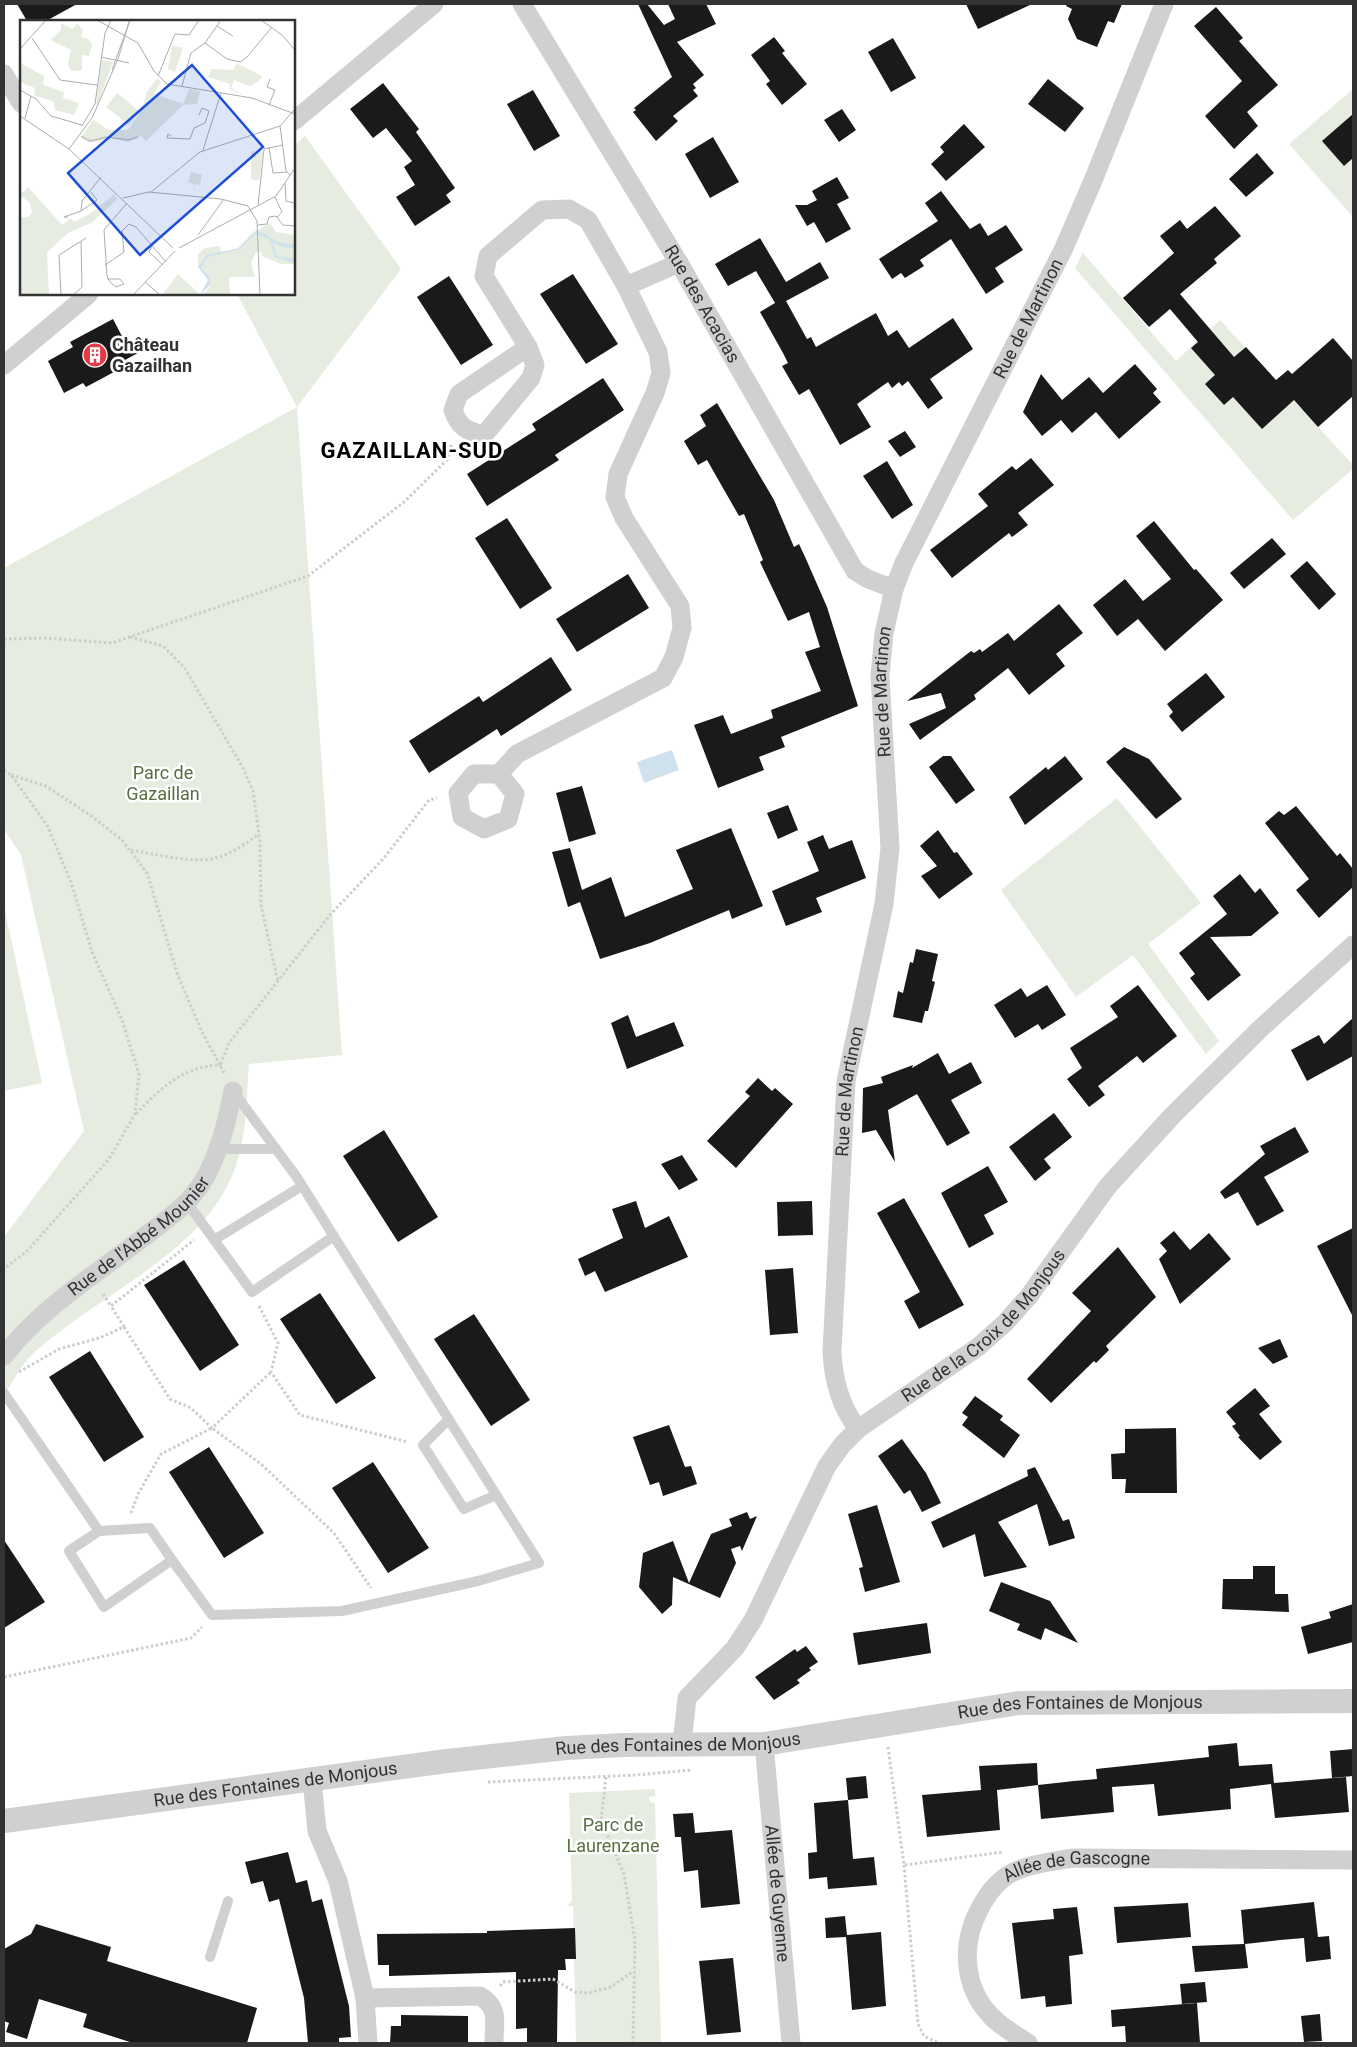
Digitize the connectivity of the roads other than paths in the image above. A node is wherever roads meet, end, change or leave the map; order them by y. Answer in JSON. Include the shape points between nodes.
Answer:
{"nodes":[{"id":1,"x":434,"y":4,"type":"edge"},
{"id":2,"x":522,"y":4,"type":"edge"},
{"id":3,"x":1164,"y":4,"type":"edge"},
{"id":4,"x":4,"y":74,"type":"edge"},
{"id":5,"x":20,"y":101,"type":"edge"},
{"id":6,"x":295,"y":120,"type":"edge"},
{"id":7,"x":679,"y":263,"type":"junction"},
{"id":8,"x":626,"y":286,"type":"junction"},
{"id":9,"x":88,"y":295,"type":"edge"},
{"id":10,"x":528,"y":347,"type":"junction"},
{"id":11,"x":4,"y":365,"type":"edge"},
{"id":12,"x":894,"y":589,"type":"junction"},
{"id":13,"x":499,"y":774,"type":"junction"},
{"id":14,"x":1353,"y":944,"type":"edge"},
{"id":15,"x":233,"y":1092,"type":"joint"},
{"id":16,"x":217,"y":1149,"type":"junction"},
{"id":17,"x":276,"y":1149,"type":"junction"},
{"id":18,"x":302,"y":1186,"type":"junction"},
{"id":19,"x":186,"y":1201,"type":"junction"},
{"id":20,"x":334,"y":1236,"type":"junction"},
{"id":21,"x":214,"y":1240,"type":"junction"},
{"id":22,"x":4,"y":1356,"type":"edge"},
{"id":23,"x":4,"y":1393,"type":"edge"},
{"id":24,"x":449,"y":1419,"type":"junction"},
{"id":25,"x":858,"y":1429,"type":"junction"},
{"id":26,"x":496,"y":1495,"type":"junction"},
{"id":27,"x":99,"y":1531,"type":"junction"},
{"id":28,"x":172,"y":1560,"type":"junction"},
{"id":29,"x":1353,"y":1701,"type":"edge"},
{"id":30,"x":682,"y":1744,"type":"junction"},
{"id":31,"x":764,"y":1744,"type":"junction"},
{"id":32,"x":312,"y":1780,"type":"junction"},
{"id":33,"x":4,"y":1821,"type":"edge"},
{"id":34,"x":1353,"y":1860,"type":"edge"},
{"id":35,"x":228,"y":1901,"type":"dead end"},
{"id":36,"x":210,"y":1958,"type":"dead end"},
{"id":37,"x":365,"y":1998,"type":"junction"},
{"id":38,"x":368,"y":2043,"type":"edge"},
{"id":39,"x":494,"y":2043,"type":"edge"},
{"id":40,"x":791,"y":2043,"type":"edge"},
{"id":41,"x":1028,"y":2043,"type":"edge"}],
"edges":[{"from":1,"to":6,"type":"street"},
{"from":2,"to":7,"type":"street","name":"Rue des Acacias"},
{"from":3,"to":12,"type":"street","name":"Rue de Martinon","via":[[1063,250],[913,543]]},
{"from":4,"to":5,"type":"street"},
{"from":7,"to":8,"type":"street"},
{"from":7,"to":12,"type":"street","name":"Rue des Acacias","via":[[855,571]]},
{"from":8,"to":10,"type":"street","via":[[588,220],[569,209],[542,210],[488,256],[484,276]]},
{"from":8,"to":13,"type":"street","via":[[658,352],[661,372],[655,393],[618,474],[615,497],[624,518],[680,606],[682,628],[674,657],[663,678],[517,754]]},
{"from":9,"to":11,"type":"street"},
{"from":10,"to":10,"type":"street","via":[[459,394],[453,410],[458,424],[469,432],[484,435],[531,378],[535,366]]},
{"from":12,"to":25,"type":"street","name":"Rue de Martinon","via":[[884,633],[880,676],[890,848],[888,876],[846,1081],[832,1351],[836,1386],[850,1419]]},
{"from":13,"to":13,"type":"street","via":[[474,774],[458,793],[462,818],[484,829],[508,820],[515,794]]},
{"from":14,"to":25,"type":"street","name":"Rue de la Croix de Monjous","via":[[1172,1116],[1108,1186],[1029,1296],[1005,1323],[978,1347]]},
{"from":15,"to":16,"type":"street","name":"Rue de l'Abbé Mounier","via":[[225,1131]]},
{"from":15,"to":17,"type":"lane"},
{"from":16,"to":17,"type":"lane"},
{"from":16,"to":19,"type":"street","name":"Rue de l'Abbé Mounier","via":[[205,1179]]},
{"from":17,"to":18,"type":"lane"},
{"from":18,"to":20,"type":"lane"},
{"from":18,"to":21,"type":"lane"},
{"from":19,"to":21,"type":"lane"},
{"from":19,"to":22,"type":"street","name":"Rue de l'Abbé Mounier","via":[[178,1211],[59,1301],[16,1339]]},
{"from":20,"to":21,"type":"lane","via":[[252,1292]]},
{"from":20,"to":24,"type":"lane"},
{"from":23,"to":27,"type":"lane"},
{"from":24,"to":26,"type":"lane"},
{"from":24,"to":26,"type":"lane","via":[[423,1445],[464,1509]]},
{"from":25,"to":30,"type":"street","name":"Rue de la Croix de Monjous","via":[[827,1466],[752,1620],[734,1648],[688,1698]]},
{"from":26,"to":28,"type":"lane","via":[[539,1563],[382,1603],[342,1611],[212,1615]]},
{"from":27,"to":28,"type":"lane","via":[[150,1528]]},
{"from":27,"to":28,"type":"lane","via":[[69,1551],[104,1607]]},
{"from":29,"to":31,"type":"street","name":"Rue des Fontaines de Monjous","via":[[1019,1702]]},
{"from":30,"to":31,"type":"street","name":"Rue des Fontaines de Monjous"},
{"from":30,"to":32,"type":"street","name":"Rue des Fontaines de Monjous","via":[[566,1748]]},
{"from":31,"to":40,"type":"street","name":"Allée de Guyenne"},
{"from":32,"to":33,"type":"street","name":"Rue des Fontaines de Monjous"},
{"from":32,"to":37,"type":"street","via":[[317,1831],[338,1880]]},
{"from":34,"to":41,"type":"street","name":"Allée de Gascogne","via":[[1074,1858],[1016,1871],[987,1894],[972,1922],[966,1947],[969,1974],[979,1999],[991,2016]]},
{"from":35,"to":36,"type":"lane"},
{"from":37,"to":38,"type":"street"},
{"from":37,"to":39,"type":"street","via":[[480,1996],[490,2002],[494,2013]]}]}
